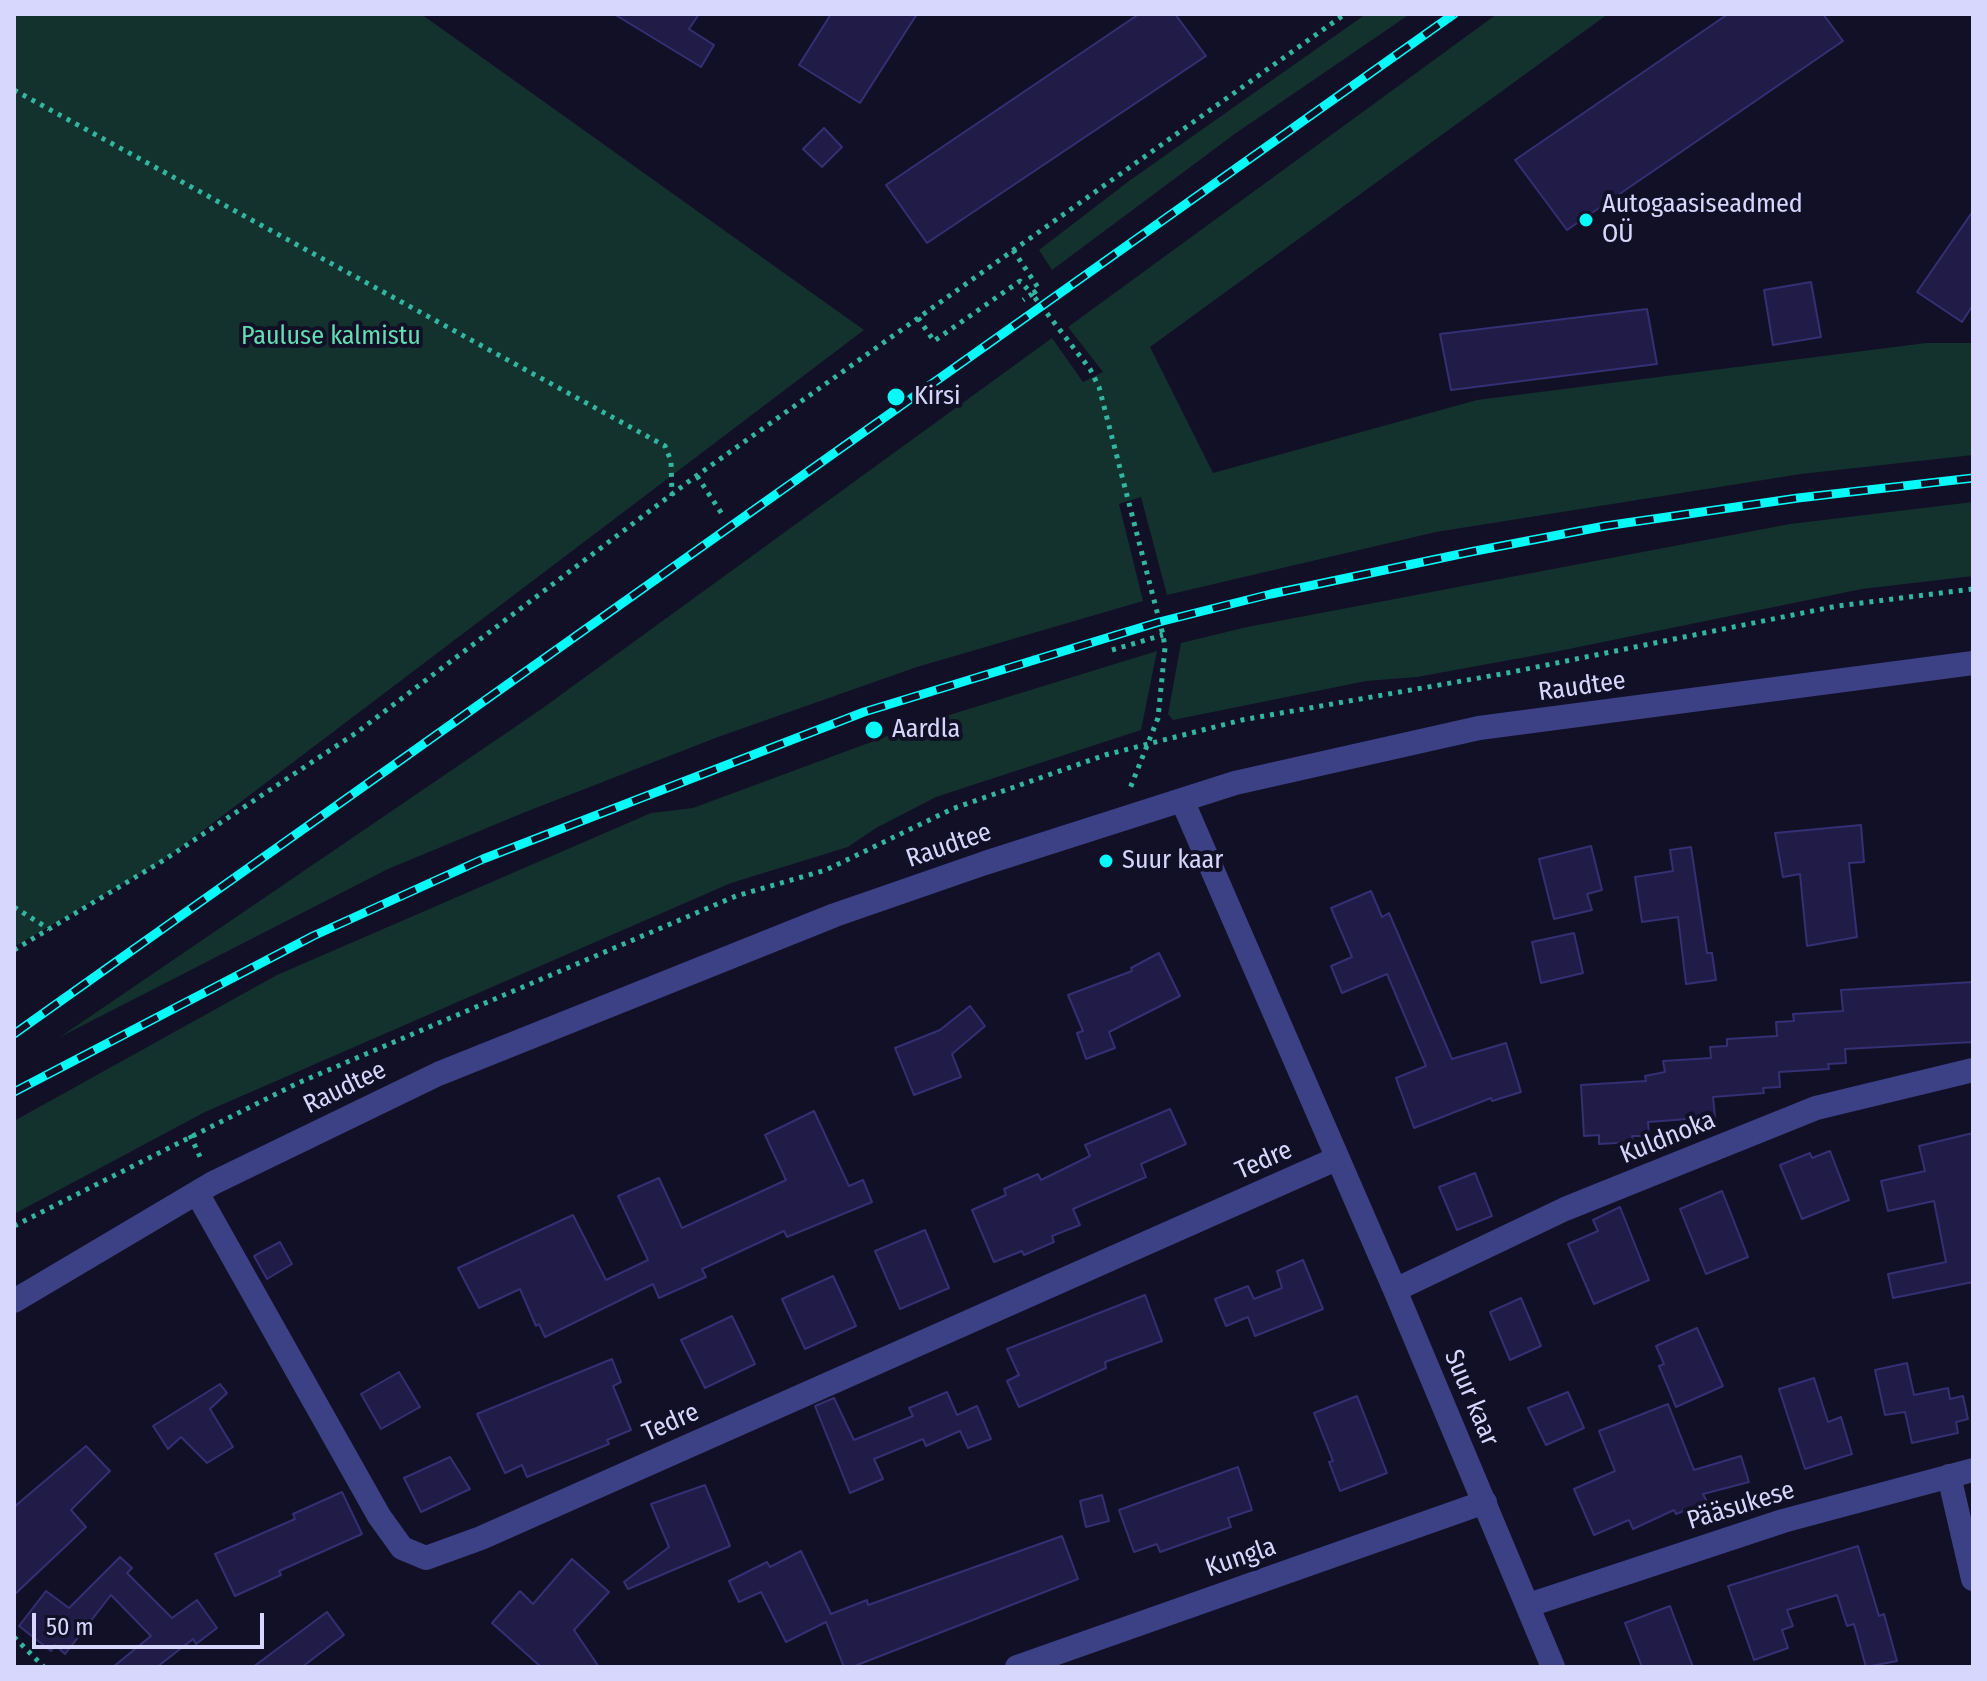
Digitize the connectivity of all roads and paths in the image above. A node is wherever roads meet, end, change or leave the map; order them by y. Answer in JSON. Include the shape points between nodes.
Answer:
{"nodes":[{"id":1,"x":1345,"y":14,"type":"edge"},
{"id":2,"x":14,"y":90,"type":"edge"},
{"id":3,"x":1013,"y":250,"type":"junction"},
{"id":4,"x":1032,"y":294,"type":"junction"},
{"id":5,"x":1023,"y":300,"type":"dead end"},
{"id":6,"x":918,"y":318,"type":"junction"},
{"id":7,"x":697,"y":476,"type":"junction"},
{"id":8,"x":672,"y":497,"type":"junction"},
{"id":9,"x":722,"y":514,"type":"dead end"},
{"id":10,"x":1163,"y":635,"type":"junction"},
{"id":11,"x":1112,"y":650,"type":"dead end"},
{"id":12,"x":1973,"y":663,"type":"edge"},
{"id":13,"x":1182,"y":800,"type":"junction"},
{"id":14,"x":1138,"y":814,"type":"junction"},
{"id":15,"x":14,"y":907,"type":"edge"},
{"id":16,"x":49,"y":929,"type":"junction"},
{"id":17,"x":14,"y":950,"type":"edge"},
{"id":18,"x":1973,"y":1070,"type":"edge"},
{"id":19,"x":1336,"y":1159,"type":"junction"},
{"id":20,"x":197,"y":1193,"type":"junction"},
{"id":21,"x":1395,"y":1290,"type":"junction"},
{"id":22,"x":14,"y":1301,"type":"edge"},
{"id":23,"x":1973,"y":1470,"type":"edge"},
{"id":24,"x":1949,"y":1476,"type":"junction"},
{"id":25,"x":1485,"y":1502,"type":"junction"},
{"id":26,"x":1973,"y":1579,"type":"edge"},
{"id":27,"x":1529,"y":1605,"type":"junction"},
{"id":28,"x":14,"y":1637,"type":"edge"},
{"id":29,"x":44,"y":1667,"type":"edge"},
{"id":30,"x":1017,"y":1667,"type":"edge"},
{"id":31,"x":1553,"y":1667,"type":"edge"}],
"edges":[{"from":1,"to":3,"type":"path"},
{"from":2,"to":8,"type":"path","via":[[665,446]]},
{"from":3,"to":4,"type":"path","via":[[1039,289]]},
{"from":3,"to":6,"type":"path"},
{"from":4,"to":5,"type":"path"},
{"from":4,"to":6,"type":"path","via":[[1020,281],[934,341]]},
{"from":4,"to":10,"type":"path","via":[[1099,387]]},
{"from":6,"to":7,"type":"path"},
{"from":7,"to":8,"type":"path"},
{"from":7,"to":9,"type":"path"},
{"from":8,"to":16,"type":"path","via":[[356,733]]},
{"from":10,"to":11,"type":"path"},
{"from":10,"to":14,"type":"path","via":[[1158,718],[1129,789]]},
{"from":12,"to":13,"type":"street","name":"Raudtee","via":[[1479,728],[1235,783]]},
{"from":13,"to":14,"type":"street","name":"Raudtee"},
{"from":13,"to":19,"type":"street","name":"Suur kaar"},
{"from":14,"to":20,"type":"street","name":"Raudtee","via":[[850,910],[611,1002],[438,1074]]},
{"from":15,"to":16,"type":"path"},
{"from":16,"to":17,"type":"path"},
{"from":18,"to":21,"type":"street","name":"Kuldnoka","via":[[1816,1108],[1565,1209]]},
{"from":19,"to":20,"type":"street","name":"Tedre","via":[[426,1558],[402,1548],[379,1516]]},
{"from":19,"to":21,"type":"street","name":"Suur kaar"},
{"from":20,"to":22,"type":"street","name":"Raudtee"},
{"from":21,"to":25,"type":"street","name":"Suur kaar"},
{"from":23,"to":24,"type":"street","name":"Pääsukese"},
{"from":24,"to":26,"type":"street"},
{"from":24,"to":27,"type":"street","name":"Pääsukese","via":[[1783,1521]]},
{"from":25,"to":27,"type":"street","name":"Suur kaar"},
{"from":25,"to":30,"type":"street","name":"Kungla"},
{"from":27,"to":31,"type":"street","name":"Suur kaar"},
{"from":28,"to":29,"type":"path"}]}
